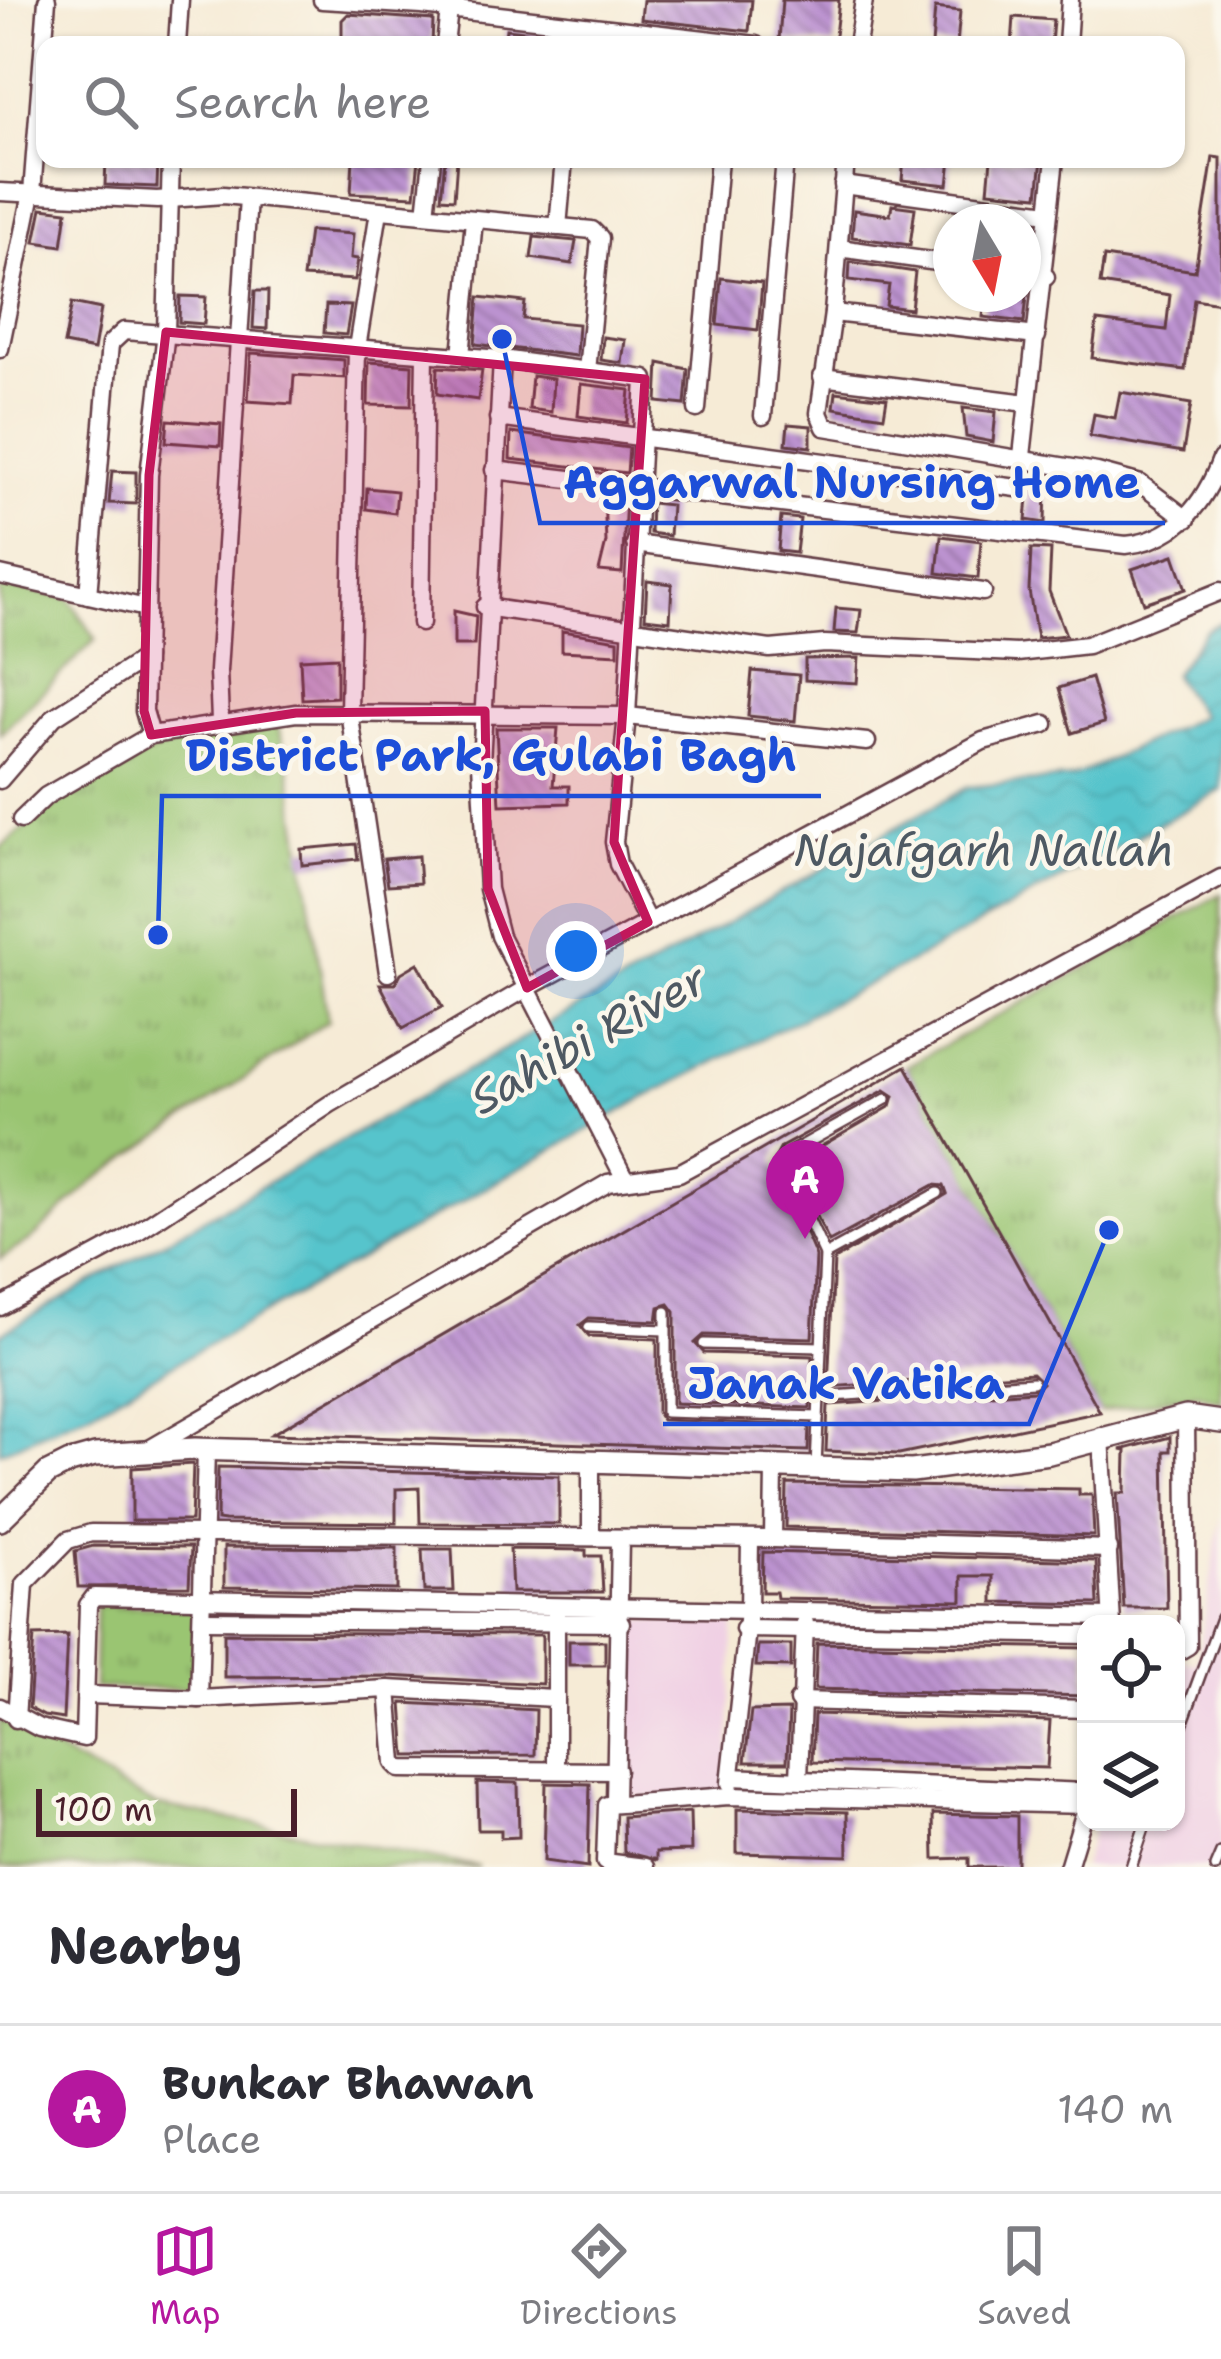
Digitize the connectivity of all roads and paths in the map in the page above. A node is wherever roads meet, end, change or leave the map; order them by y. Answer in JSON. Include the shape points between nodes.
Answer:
{"nodes":[{"id":1,"x":47,"y":0,"type":"edge"},
{"id":2,"x":180,"y":0,"type":"edge"},
{"id":3,"x":322,"y":0,"type":"edge"},
{"id":4,"x":864,"y":0,"type":"edge"},
{"id":5,"x":1070,"y":0,"type":"edge"},
{"id":6,"x":450,"y":5,"type":"edge"},
{"id":7,"x":576,"y":23,"type":"junction"},
{"id":8,"x":44,"y":36,"type":"edge"},
{"id":9,"x":178,"y":36,"type":"edge"},
{"id":10,"x":446,"y":36,"type":"edge"},
{"id":11,"x":575,"y":36,"type":"edge"},
{"id":12,"x":675,"y":36,"type":"edge"},
{"id":13,"x":858,"y":36,"type":"edge"},
{"id":14,"x":1068,"y":36,"type":"edge"},
{"id":15,"x":36,"y":142,"type":"edge"},
{"id":16,"x":171,"y":168,"type":"edge"},
{"id":17,"x":431,"y":168,"type":"edge"},
{"id":18,"x":563,"y":168,"type":"edge"},
{"id":19,"x":718,"y":168,"type":"edge"},
{"id":20,"x":784,"y":168,"type":"edge"},
{"id":21,"x":845,"y":168,"type":"edge"},
{"id":22,"x":1054,"y":168,"type":"edge"},
{"id":23,"x":843,"y":185,"type":"junction"},
{"id":24,"x":0,"y":192,"type":"edge"},
{"id":25,"x":32,"y":193,"type":"junction"},
{"id":26,"x":171,"y":196,"type":"junction"},
{"id":27,"x":248,"y":198,"type":"junction"},
{"id":28,"x":379,"y":211,"type":"junction"},
{"id":29,"x":1048,"y":213,"type":"junction"},
{"id":30,"x":426,"y":214,"type":"junction"},
{"id":31,"x":475,"y":220,"type":"junction"},
{"id":32,"x":558,"y":227,"type":"junction"},
{"id":33,"x":839,"y":248,"type":"junction"},
{"id":34,"x":933,"y":261,"type":"edge"},
{"id":35,"x":1041,"y":276,"type":"edge"},
{"id":36,"x":1046,"y":277,"type":"junction"},
{"id":37,"x":833,"y":313,"type":"junction"},
{"id":38,"x":166,"y":332,"type":"junction"},
{"id":39,"x":1037,"y":336,"type":"junction"},
{"id":40,"x":238,"y":338,"type":"junction"},
{"id":41,"x":358,"y":348,"type":"junction"},
{"id":42,"x":0,"y":349,"type":"edge"},
{"id":43,"x":424,"y":352,"type":"junction"},
{"id":44,"x":461,"y":356,"type":"junction"},
{"id":45,"x":502,"y":359,"type":"junction"},
{"id":46,"x":587,"y":371,"type":"junction"},
{"id":47,"x":822,"y":377,"type":"junction"},
{"id":48,"x":1027,"y":403,"type":"junction"},
{"id":49,"x":697,"y":409,"type":"dead end"},
{"id":50,"x":763,"y":416,"type":"dead end"},
{"id":51,"x":498,"y":418,"type":"junction"},
{"id":52,"x":641,"y":437,"type":"junction"},
{"id":53,"x":1022,"y":456,"type":"junction"},
{"id":54,"x":1221,"y":459,"type":"edge"},
{"id":55,"x":494,"y":470,"type":"junction"},
{"id":56,"x":1017,"y":488,"type":"dead end"},
{"id":57,"x":639,"y":489,"type":"junction"},
{"id":58,"x":1187,"y":519,"type":"junction"},
{"id":59,"x":635,"y":544,"type":"junction"},
{"id":60,"x":0,"y":575,"type":"edge"},
{"id":61,"x":1221,"y":591,"type":"edge"},
{"id":62,"x":983,"y":592,"type":"dead end"},
{"id":63,"x":88,"y":595,"type":"junction"},
{"id":64,"x":485,"y":607,"type":"junction"},
{"id":65,"x":146,"y":608,"type":"junction"},
{"id":66,"x":421,"y":623,"type":"dead end"},
{"id":67,"x":630,"y":626,"type":"junction"},
{"id":68,"x":145,"y":658,"type":"junction"},
{"id":69,"x":349,"y":711,"type":"junction"},
{"id":70,"x":485,"y":711,"type":"junction"},
{"id":71,"x":627,"y":716,"type":"junction"},
{"id":72,"x":220,"y":722,"type":"junction"},
{"id":73,"x":1045,"y":724,"type":"dead end"},
{"id":74,"x":151,"y":736,"type":"junction"},
{"id":75,"x":867,"y":742,"type":"dead end"},
{"id":76,"x":0,"y":780,"type":"edge"},
{"id":77,"x":21,"y":820,"type":"dead end"},
{"id":78,"x":1221,"y":878,"type":"edge"},
{"id":79,"x":648,"y":922,"type":"junction"},
{"id":80,"x":388,"y":973,"type":"dead end"},
{"id":81,"x":527,"y":988,"type":"junction"},
{"id":82,"x":886,"y":1099,"type":"dead end"},
{"id":83,"x":625,"y":1179,"type":"junction"},
{"id":84,"x":938,"y":1193,"type":"dead end"},
{"id":85,"x":825,"y":1255,"type":"junction"},
{"id":86,"x":0,"y":1307,"type":"edge"},
{"id":87,"x":666,"y":1312,"type":"dead end"},
{"id":88,"x":589,"y":1327,"type":"dead end"},
{"id":89,"x":665,"y":1330,"type":"junction"},
{"id":90,"x":704,"y":1344,"type":"dead end"},
{"id":91,"x":821,"y":1347,"type":"junction"},
{"id":92,"x":1033,"y":1382,"type":"dead end"},
{"id":93,"x":819,"y":1397,"type":"junction"},
{"id":94,"x":818,"y":1417,"type":"junction"},
{"id":95,"x":1186,"y":1417,"type":"junction"},
{"id":96,"x":1221,"y":1422,"type":"edge"},
{"id":97,"x":1100,"y":1436,"type":"junction"},
{"id":98,"x":206,"y":1450,"type":"junction"},
{"id":99,"x":144,"y":1452,"type":"junction"},
{"id":100,"x":591,"y":1461,"type":"junction"},
{"id":101,"x":774,"y":1467,"type":"junction"},
{"id":102,"x":816,"y":1467,"type":"junction"},
{"id":103,"x":0,"y":1520,"type":"edge"},
{"id":104,"x":203,"y":1537,"type":"junction"},
{"id":105,"x":591,"y":1537,"type":"junction"},
{"id":106,"x":772,"y":1539,"type":"junction"},
{"id":107,"x":750,"y":1540,"type":"junction"},
{"id":108,"x":620,"y":1541,"type":"junction"},
{"id":109,"x":1108,"y":1549,"type":"junction"},
{"id":110,"x":205,"y":1600,"type":"junction"},
{"id":111,"x":806,"y":1612,"type":"junction"},
{"id":112,"x":1112,"y":1615,"type":"edge"},
{"id":113,"x":621,"y":1616,"type":"junction"},
{"id":114,"x":555,"y":1617,"type":"junction"},
{"id":115,"x":1221,"y":1618,"type":"edge"},
{"id":116,"x":1077,"y":1619,"type":"edge"},
{"id":117,"x":202,"y":1620,"type":"junction"},
{"id":118,"x":747,"y":1620,"type":"junction"},
{"id":119,"x":803,"y":1634,"type":"junction"},
{"id":120,"x":1077,"y":1635,"type":"edge"},
{"id":121,"x":1185,"y":1648,"type":"edge"},
{"id":122,"x":388,"y":1689,"type":"junction"},
{"id":123,"x":88,"y":1695,"type":"junction"},
{"id":124,"x":554,"y":1698,"type":"junction"},
{"id":125,"x":199,"y":1699,"type":"junction"},
{"id":126,"x":798,"y":1701,"type":"junction"},
{"id":127,"x":0,"y":1707,"type":"edge"},
{"id":128,"x":1077,"y":1709,"type":"edge"},
{"id":129,"x":16,"y":1719,"type":"junction"},
{"id":130,"x":1183,"y":1723,"type":"edge"},
{"id":131,"x":556,"y":1769,"type":"junction"},
{"id":132,"x":616,"y":1771,"type":"junction"},
{"id":133,"x":731,"y":1777,"type":"junction"},
{"id":134,"x":799,"y":1778,"type":"junction"},
{"id":135,"x":1077,"y":1792,"type":"edge"},
{"id":136,"x":729,"y":1796,"type":"junction"},
{"id":137,"x":614,"y":1802,"type":"junction"},
{"id":138,"x":1077,"y":1807,"type":"edge"},
{"id":139,"x":1079,"y":1831,"type":"edge"},
{"id":140,"x":1143,"y":1831,"type":"edge"},
{"id":141,"x":1221,"y":1852,"type":"edge"},
{"id":142,"x":645,"y":1867,"type":"edge"},
{"id":143,"x":1068,"y":1867,"type":"edge"},
{"id":144,"x":1131,"y":1867,"type":"edge"},
{"id":145,"x":1216,"y":1867,"type":"edge"}],
"edges":[{"from":1,"to":8,"type":"street"},
{"from":2,"to":9,"type":"street"},
{"from":3,"to":6,"type":"street"},
{"from":4,"to":13,"type":"street"},
{"from":5,"to":14,"type":"street"},
{"from":6,"to":7,"type":"street"},
{"from":6,"to":10,"type":"street"},
{"from":7,"to":11,"type":"street"},
{"from":7,"to":12,"type":"street"},
{"from":15,"to":25,"type":"street"},
{"from":16,"to":26,"type":"street"},
{"from":17,"to":30,"type":"street"},
{"from":18,"to":32,"type":"street"},
{"from":19,"to":49,"type":"street"},
{"from":20,"to":50,"type":"street"},
{"from":21,"to":23,"type":"street"},
{"from":22,"to":29,"type":"street"},
{"from":23,"to":29,"type":"street"},
{"from":23,"to":33,"type":"street"},
{"from":24,"to":25,"type":"street"},
{"from":25,"to":26,"type":"street"},
{"from":25,"to":42,"type":"street"},
{"from":26,"to":27,"type":"street"},
{"from":26,"to":38,"type":"street"},
{"from":27,"to":28,"type":"street"},
{"from":27,"to":40,"type":"street"},
{"from":28,"to":30,"type":"street"},
{"from":28,"to":41,"type":"street"},
{"from":29,"to":36,"type":"street"},
{"from":30,"to":31,"type":"street"},
{"from":31,"to":32,"type":"street"},
{"from":31,"to":44,"type":"street"},
{"from":32,"to":46,"type":"street","via":[[600,238]]},
{"from":33,"to":34,"type":"street"},
{"from":33,"to":37,"type":"street"},
{"from":35,"to":36,"type":"street"},
{"from":36,"to":39,"type":"street"},
{"from":37,"to":39,"type":"street"},
{"from":37,"to":47,"type":"street"},
{"from":38,"to":40,"type":"street"},
{"from":38,"to":63,"type":"street","via":[[124,332],[110,344]]},
{"from":38,"to":65,"type":"street","via":[[149,475]]},
{"from":39,"to":48,"type":"street"},
{"from":40,"to":41,"type":"street"},
{"from":40,"to":72,"type":"street"},
{"from":41,"to":43,"type":"street"},
{"from":41,"to":69,"type":"street"},
{"from":43,"to":44,"type":"street"},
{"from":43,"to":66,"type":"street"},
{"from":44,"to":45,"type":"street"},
{"from":45,"to":46,"type":"street"},
{"from":45,"to":51,"type":"street"},
{"from":46,"to":52,"type":"street","via":[[645,379]]},
{"from":47,"to":48,"type":"street"},
{"from":47,"to":53,"type":"street","via":[[825,427]]},
{"from":48,"to":53,"type":"street"},
{"from":51,"to":52,"type":"street"},
{"from":51,"to":55,"type":"street"},
{"from":52,"to":56,"type":"street"},
{"from":52,"to":57,"type":"street"},
{"from":53,"to":58,"type":"street","via":[[1141,484]]},
{"from":54,"to":58,"type":"street"},
{"from":55,"to":57,"type":"street"},
{"from":55,"to":64,"type":"street"},
{"from":57,"to":58,"type":"street","via":[[1126,545],[1151,542]]},
{"from":57,"to":59,"type":"street"},
{"from":59,"to":62,"type":"street"},
{"from":59,"to":67,"type":"street"},
{"from":60,"to":63,"type":"street"},
{"from":61,"to":67,"type":"street","via":[[1087,645],[1017,653],[770,649]]},
{"from":63,"to":65,"type":"street"},
{"from":64,"to":67,"type":"street"},
{"from":64,"to":70,"type":"street"},
{"from":65,"to":68,"type":"street"},
{"from":67,"to":71,"type":"street"},
{"from":68,"to":74,"type":"street"},
{"from":68,"to":76,"type":"street","via":[[54,717]]},
{"from":69,"to":70,"type":"street"},
{"from":69,"to":72,"type":"street"},
{"from":69,"to":80,"type":"street"},
{"from":70,"to":71,"type":"street"},
{"from":70,"to":81,"type":"street","via":[[488,889],[500,936]]},
{"from":71,"to":75,"type":"street"},
{"from":71,"to":79,"type":"street","via":[[614,842]]},
{"from":72,"to":74,"type":"street"},
{"from":73,"to":79,"type":"street","via":[[983,741]]},
{"from":74,"to":77,"type":"street","via":[[46,796]]},
{"from":78,"to":83,"type":"street","via":[[679,1173]]},
{"from":79,"to":81,"type":"street"},
{"from":81,"to":83,"type":"street"},
{"from":81,"to":86,"type":"street","via":[[330,1104],[126,1239]]},
{"from":82,"to":85,"type":"lane","via":[[783,1158]]},
{"from":83,"to":99,"type":"street"},
{"from":84,"to":85,"type":"lane"},
{"from":85,"to":91,"type":"lane"},
{"from":87,"to":89,"type":"lane"},
{"from":88,"to":89,"type":"lane"},
{"from":89,"to":94,"type":"lane","via":[[666,1412]]},
{"from":90,"to":91,"type":"lane"},
{"from":91,"to":93,"type":"lane"},
{"from":92,"to":93,"type":"lane"},
{"from":93,"to":94,"type":"lane"},
{"from":94,"to":102,"type":"lane"},
{"from":95,"to":96,"type":"street"},
{"from":95,"to":97,"type":"street"},
{"from":95,"to":121,"type":"street"},
{"from":97,"to":102,"type":"street","via":[[986,1465]]},
{"from":97,"to":109,"type":"street"},
{"from":98,"to":99,"type":"street"},
{"from":98,"to":100,"type":"street"},
{"from":98,"to":104,"type":"street"},
{"from":99,"to":103,"type":"street","via":[[70,1462]]},
{"from":100,"to":101,"type":"street"},
{"from":100,"to":105,"type":"street"},
{"from":101,"to":102,"type":"street"},
{"from":101,"to":106,"type":"street"},
{"from":104,"to":105,"type":"street"},
{"from":104,"to":110,"type":"street"},
{"from":104,"to":129,"type":"street","via":[[91,1533],[51,1554],[20,1600]]},
{"from":105,"to":108,"type":"street"},
{"from":106,"to":107,"type":"street"},
{"from":106,"to":109,"type":"street"},
{"from":107,"to":108,"type":"street"},
{"from":107,"to":118,"type":"street"},
{"from":108,"to":113,"type":"street"},
{"from":109,"to":112,"type":"street"},
{"from":110,"to":114,"type":"street"},
{"from":110,"to":117,"type":"street"},
{"from":110,"to":123,"type":"street","via":[[90,1600]]},
{"from":111,"to":116,"type":"street"},
{"from":111,"to":118,"type":"street"},
{"from":111,"to":119,"type":"street"},
{"from":113,"to":114,"type":"street"},
{"from":113,"to":118,"type":"street"},
{"from":113,"to":132,"type":"street"},
{"from":114,"to":117,"type":"street"},
{"from":114,"to":124,"type":"street"},
{"from":115,"to":130,"type":"lane"},
{"from":117,"to":125,"type":"street"},
{"from":118,"to":119,"type":"street"},
{"from":118,"to":133,"type":"street"},
{"from":119,"to":120,"type":"street"},
{"from":119,"to":126,"type":"street"},
{"from":122,"to":124,"type":"street"},
{"from":122,"to":125,"type":"street"},
{"from":122,"to":131,"type":"street","via":[[396,1767]]},
{"from":123,"to":125,"type":"street"},
{"from":123,"to":129,"type":"street","via":[[80,1740]]},
{"from":124,"to":131,"type":"street"},
{"from":126,"to":128,"type":"street"},
{"from":126,"to":134,"type":"street"},
{"from":127,"to":129,"type":"street"},
{"from":131,"to":132,"type":"street"},
{"from":132,"to":137,"type":"street"},
{"from":133,"to":134,"type":"street"},
{"from":133,"to":136,"type":"street"},
{"from":134,"to":135,"type":"street"},
{"from":136,"to":137,"type":"street"},
{"from":136,"to":138,"type":"street"},
{"from":137,"to":142,"type":"street","via":[[603,1810],[605,1862]]},
{"from":139,"to":143,"type":"street"},
{"from":140,"to":144,"type":"lane"},
{"from":141,"to":145,"type":"lane"}]}
